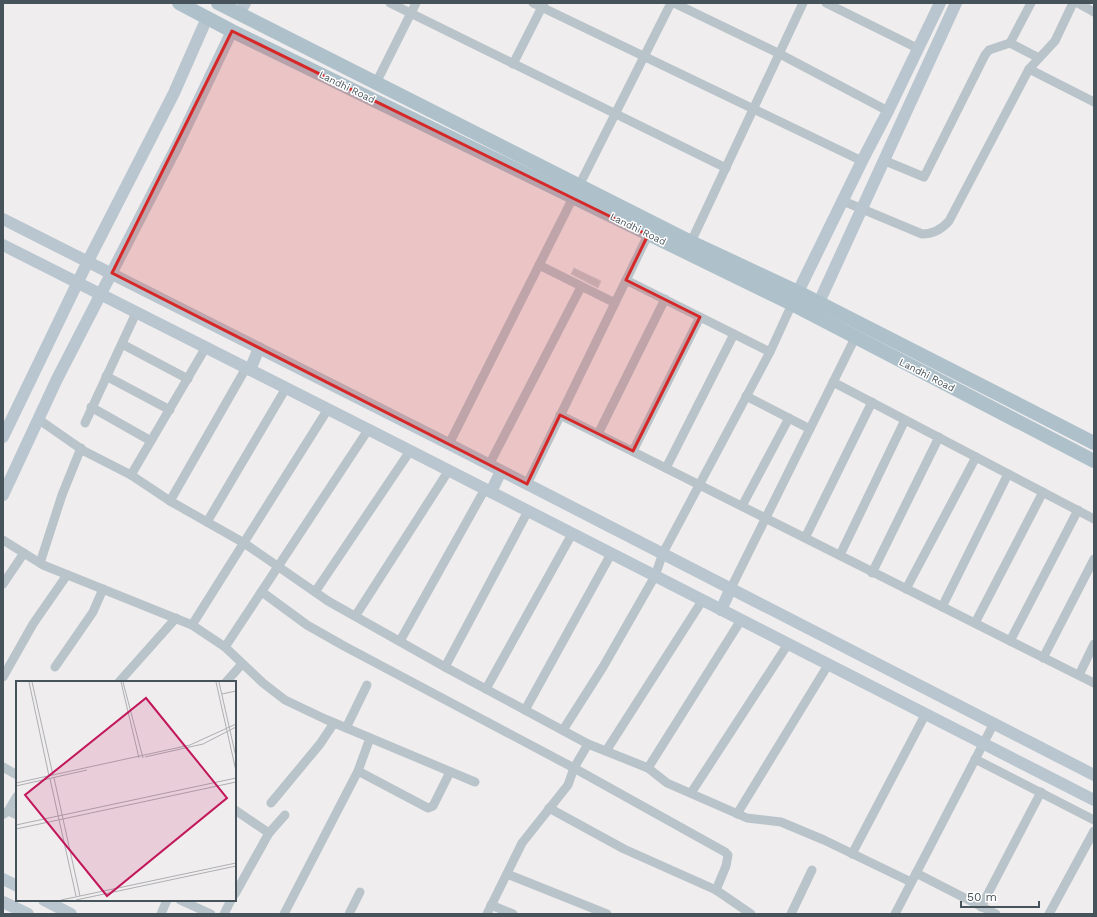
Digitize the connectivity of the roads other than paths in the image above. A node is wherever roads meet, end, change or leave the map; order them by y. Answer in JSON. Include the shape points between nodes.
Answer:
{"nodes":[{"id":1,"x":179,"y":3,"type":"edge"},
{"id":2,"x":218,"y":3,"type":"edge"},
{"id":3,"x":390,"y":3,"type":"edge"},
{"id":4,"x":416,"y":3,"type":"edge"},
{"id":5,"x":533,"y":3,"type":"edge"},
{"id":6,"x":672,"y":3,"type":"edge"},
{"id":7,"x":804,"y":3,"type":"edge"},
{"id":8,"x":826,"y":3,"type":"edge"},
{"id":9,"x":940,"y":3,"type":"edge"},
{"id":10,"x":956,"y":3,"type":"edge"},
{"id":11,"x":1031,"y":3,"type":"edge"},
{"id":12,"x":1073,"y":3,"type":"edge"},
{"id":13,"x":1078,"y":3,"type":"edge"},
{"id":14,"x":543,"y":5,"type":"edge"},
{"id":15,"x":242,"y":8,"type":"edge"},
{"id":16,"x":1094,"y":12,"type":"edge"},
{"id":17,"x":410,"y":13,"type":"junction"},
{"id":18,"x":208,"y":18,"type":"junction"},
{"id":19,"x":232,"y":31,"type":"junction"},
{"id":20,"x":1010,"y":43,"type":"junction"},
{"id":21,"x":917,"y":48,"type":"junction"},
{"id":22,"x":778,"y":53,"type":"junction"},
{"id":23,"x":644,"y":56,"type":"junction"},
{"id":24,"x":1039,"y":58,"type":"junction"},
{"id":25,"x":513,"y":64,"type":"junction"},
{"id":26,"x":1028,"y":69,"type":"junction"},
{"id":27,"x":376,"y":83,"type":"junction"},
{"id":28,"x":1094,"y":102,"type":"edge"},
{"id":29,"x":754,"y":110,"type":"junction"},
{"id":30,"x":888,"y":112,"type":"junction"},
{"id":31,"x":616,"y":113,"type":"junction"},
{"id":32,"x":883,"y":160,"type":"junction"},
{"id":33,"x":862,"y":161,"type":"junction"},
{"id":34,"x":726,"y":168,"type":"junction"},
{"id":35,"x":576,"y":191,"type":"junction"},
{"id":36,"x":843,"y":201,"type":"junction"},
{"id":37,"x":862,"y":209,"type":"junction"},
{"id":38,"x":3,"y":219,"type":"edge"},
{"id":39,"x":648,"y":235,"type":"junction"},
{"id":40,"x":691,"y":242,"type":"junction"},
{"id":41,"x":3,"y":245,"type":"edge"},
{"id":42,"x":88,"y":261,"type":"junction"},
{"id":43,"x":539,"y":265,"type":"junction"},
{"id":44,"x":112,"y":273,"type":"junction"},
{"id":45,"x":626,"y":280,"type":"junction"},
{"id":46,"x":78,"y":283,"type":"junction"},
{"id":47,"x":581,"y":287,"type":"junction"},
{"id":48,"x":102,"y":295,"type":"junction"},
{"id":49,"x":795,"y":298,"type":"junction"},
{"id":50,"x":665,"y":299,"type":"junction"},
{"id":51,"x":615,"y":303,"type":"junction"},
{"id":52,"x":816,"y":309,"type":"junction"},
{"id":53,"x":136,"y":312,"type":"junction"},
{"id":54,"x":700,"y":317,"type":"junction"},
{"id":55,"x":734,"y":334,"type":"junction"},
{"id":56,"x":855,"y":338,"type":"junction"},
{"id":57,"x":122,"y":344,"type":"junction"},
{"id":58,"x":206,"y":347,"type":"junction"},
{"id":59,"x":259,"y":348,"type":"junction"},
{"id":60,"x":770,"y":352,"type":"junction"},
{"id":61,"x":248,"y":369,"type":"junction"},
{"id":62,"x":106,"y":376,"type":"junction"},
{"id":63,"x":188,"y":379,"type":"junction"},
{"id":64,"x":833,"y":382,"type":"junction"},
{"id":65,"x":286,"y":388,"type":"junction"},
{"id":66,"x":746,"y":396,"type":"junction"},
{"id":67,"x":872,"y":402,"type":"junction"},
{"id":68,"x":91,"y":407,"type":"junction"},
{"id":69,"x":328,"y":409,"type":"junction"},
{"id":70,"x":170,"y":410,"type":"junction"},
{"id":71,"x":560,"y":415,"type":"junction"},
{"id":72,"x":789,"y":418,"type":"junction"},
{"id":73,"x":38,"y":419,"type":"junction"},
{"id":74,"x":905,"y":420,"type":"junction"},
{"id":75,"x":85,"y":423,"type":"dead end"},
{"id":76,"x":810,"y":429,"type":"junction"},
{"id":77,"x":368,"y":430,"type":"junction"},
{"id":78,"x":598,"y":434,"type":"junction"},
{"id":79,"x":3,"y":437,"type":"edge"},
{"id":80,"x":939,"y":438,"type":"junction"},
{"id":81,"x":151,"y":441,"type":"junction"},
{"id":82,"x":1094,"y":443,"type":"edge"},
{"id":83,"x":449,"y":444,"type":"junction"},
{"id":84,"x":81,"y":448,"type":"junction"},
{"id":85,"x":410,"y":451,"type":"junction"},
{"id":86,"x":633,"y":452,"type":"junction"},
{"id":87,"x":976,"y":457,"type":"junction"},
{"id":88,"x":1094,"y":461,"type":"edge"},
{"id":89,"x":489,"y":465,"type":"junction"},
{"id":90,"x":666,"y":468,"type":"junction"},
{"id":91,"x":449,"y":470,"type":"junction"},
{"id":92,"x":501,"y":471,"type":"junction"},
{"id":93,"x":1008,"y":474,"type":"junction"},
{"id":94,"x":131,"y":475,"type":"junction"},
{"id":95,"x":527,"y":484,"type":"junction"},
{"id":96,"x":700,"y":484,"type":"junction"},
{"id":97,"x":488,"y":491,"type":"junction"},
{"id":98,"x":1043,"y":492,"type":"junction"},
{"id":99,"x":3,"y":495,"type":"edge"},
{"id":100,"x":170,"y":501,"type":"junction"},
{"id":101,"x":742,"y":506,"type":"junction"},
{"id":102,"x":1078,"y":510,"type":"junction"},
{"id":103,"x":528,"y":512,"type":"junction"},
{"id":104,"x":764,"y":518,"type":"junction"},
{"id":105,"x":1094,"y":519,"type":"edge"},
{"id":106,"x":207,"y":522,"type":"junction"},
{"id":107,"x":572,"y":534,"type":"junction"},
{"id":108,"x":805,"y":538,"type":"junction"},
{"id":109,"x":3,"y":540,"type":"edge"},
{"id":110,"x":244,"y":543,"type":"junction"},
{"id":111,"x":24,"y":553,"type":"junction"},
{"id":112,"x":663,"y":553,"type":"junction"},
{"id":113,"x":611,"y":554,"type":"junction"},
{"id":114,"x":840,"y":555,"type":"junction"},
{"id":115,"x":1094,"y":558,"type":"edge"},
{"id":116,"x":40,"y":563,"type":"junction"},
{"id":117,"x":279,"y":566,"type":"junction"},
{"id":118,"x":872,"y":573,"type":"junction"},
{"id":119,"x":67,"y":575,"type":"junction"},
{"id":120,"x":655,"y":576,"type":"junction"},
{"id":121,"x":3,"y":584,"type":"edge"},
{"id":122,"x":731,"y":588,"type":"junction"},
{"id":123,"x":103,"y":589,"type":"junction"},
{"id":124,"x":906,"y":589,"type":"junction"},
{"id":125,"x":262,"y":592,"type":"junction"},
{"id":126,"x":315,"y":592,"type":"junction"},
{"id":127,"x":702,"y":601,"type":"junction"},
{"id":128,"x":942,"y":607,"type":"junction"},
{"id":129,"x":721,"y":610,"type":"junction"},
{"id":130,"x":356,"y":615,"type":"junction"},
{"id":131,"x":176,"y":618,"type":"junction"},
{"id":132,"x":741,"y":620,"type":"junction"},
{"id":133,"x":975,"y":624,"type":"junction"},
{"id":134,"x":192,"y":625,"type":"junction"},
{"id":135,"x":400,"y":641,"type":"junction"},
{"id":136,"x":1010,"y":641,"type":"junction"},
{"id":137,"x":788,"y":644,"type":"junction"},
{"id":138,"x":1094,"y":644,"type":"edge"},
{"id":139,"x":225,"y":647,"type":"junction"},
{"id":140,"x":1043,"y":658,"type":"junction"},
{"id":141,"x":242,"y":664,"type":"junction"},
{"id":142,"x":828,"y":665,"type":"junction"},
{"id":143,"x":55,"y":667,"type":"dead end"},
{"id":144,"x":445,"y":667,"type":"junction"},
{"id":145,"x":1079,"y":675,"type":"junction"},
{"id":146,"x":3,"y":677,"type":"edge"},
{"id":147,"x":120,"y":681,"type":"edge"},
{"id":148,"x":227,"y":681,"type":"edge"},
{"id":149,"x":1094,"y":683,"type":"edge"},
{"id":150,"x":367,"y":685,"type":"dead end"},
{"id":151,"x":486,"y":689,"type":"junction"},
{"id":152,"x":525,"y":710,"type":"junction"},
{"id":153,"x":925,"y":715,"type":"junction"},
{"id":154,"x":334,"y":723,"type":"junction"},
{"id":155,"x":994,"y":723,"type":"junction"},
{"id":156,"x":346,"y":728,"type":"junction"},
{"id":157,"x":563,"y":730,"type":"junction"},
{"id":158,"x":370,"y":738,"type":"junction"},
{"id":159,"x":588,"y":744,"type":"junction"},
{"id":160,"x":982,"y":744,"type":"junction"},
{"id":161,"x":606,"y":751,"type":"junction"},
{"id":162,"x":975,"y":759,"type":"junction"},
{"id":163,"x":3,"y":767,"type":"edge"},
{"id":164,"x":574,"y":768,"type":"junction"},
{"id":165,"x":648,"y":768,"type":"junction"},
{"id":166,"x":358,"y":771,"type":"junction"},
{"id":167,"x":450,"y":772,"type":"junction"},
{"id":168,"x":16,"y":774,"type":"edge"},
{"id":169,"x":1094,"y":775,"type":"edge"},
{"id":170,"x":475,"y":782,"type":"dead end"},
{"id":171,"x":1040,"y":792,"type":"junction"},
{"id":172,"x":691,"y":793,"type":"junction"},
{"id":173,"x":16,"y":797,"type":"edge"},
{"id":174,"x":1094,"y":800,"type":"edge"},
{"id":175,"x":271,"y":803,"type":"dead end"},
{"id":176,"x":549,"y":808,"type":"junction"},
{"id":177,"x":236,"y":811,"type":"edge"},
{"id":178,"x":5,"y":813,"type":"edge"},
{"id":179,"x":737,"y":814,"type":"junction"},
{"id":180,"x":16,"y":815,"type":"edge"},
{"id":181,"x":285,"y":815,"type":"dead end"},
{"id":182,"x":1094,"y":820,"type":"edge"},
{"id":183,"x":1094,"y":831,"type":"edge"},
{"id":184,"x":269,"y":833,"type":"junction"},
{"id":185,"x":852,"y":854,"type":"junction"},
{"id":186,"x":812,"y":870,"type":"dead end"},
{"id":187,"x":916,"y":873,"type":"junction"},
{"id":188,"x":506,"y":874,"type":"junction"},
{"id":189,"x":3,"y":879,"type":"edge"},
{"id":190,"x":911,"y":882,"type":"junction"},
{"id":191,"x":16,"y":886,"type":"edge"},
{"id":192,"x":716,"y":890,"type":"junction"},
{"id":193,"x":236,"y":892,"type":"edge"},
{"id":194,"x":360,"y":892,"type":"dead end"},
{"id":195,"x":46,"y":901,"type":"edge"},
{"id":196,"x":167,"y":901,"type":"edge"},
{"id":197,"x":182,"y":901,"type":"edge"},
{"id":198,"x":230,"y":901,"type":"edge"},
{"id":199,"x":3,"y":902,"type":"edge"},
{"id":200,"x":491,"y":905,"type":"junction"},
{"id":201,"x":981,"y":907,"type":"junction"},
{"id":202,"x":28,"y":914,"type":"edge"},
{"id":203,"x":71,"y":914,"type":"edge"},
{"id":204,"x":161,"y":914,"type":"edge"},
{"id":205,"x":211,"y":914,"type":"edge"},
{"id":206,"x":224,"y":914,"type":"edge"},
{"id":207,"x":284,"y":914,"type":"edge"},
{"id":208,"x":349,"y":914,"type":"edge"},
{"id":209,"x":487,"y":914,"type":"edge"},
{"id":210,"x":513,"y":914,"type":"edge"},
{"id":211,"x":607,"y":914,"type":"edge"},
{"id":212,"x":751,"y":914,"type":"edge"},
{"id":213,"x":791,"y":914,"type":"edge"},
{"id":214,"x":895,"y":914,"type":"edge"},
{"id":215,"x":996,"y":914,"type":"edge"},
{"id":216,"x":1049,"y":914,"type":"edge"}],
"edges":[{"from":1,"to":18,"type":"main road","name":"Landhi Road"},
{"from":2,"to":15,"type":"main road","name":"Landhi Road"},
{"from":3,"to":17,"type":"street"},
{"from":4,"to":17,"type":"street"},
{"from":5,"to":14,"type":"street"},
{"from":6,"to":22,"type":"street"},
{"from":6,"to":23,"type":"street"},
{"from":7,"to":22,"type":"street"},
{"from":8,"to":21,"type":"street"},
{"from":9,"to":21,"type":"street"},
{"from":10,"to":32,"type":"street"},
{"from":11,"to":20,"type":"street"},
{"from":12,"to":24,"type":"street","via":[[1055,40]]},
{"from":13,"to":16,"type":"street"},
{"from":14,"to":23,"type":"street"},
{"from":14,"to":25,"type":"street"},
{"from":15,"to":27,"type":"main road","name":"Landhi Road"},
{"from":17,"to":25,"type":"street"},
{"from":17,"to":27,"type":"street"},
{"from":18,"to":19,"type":"main road","name":"Landhi Road"},
{"from":18,"to":42,"type":"street","via":[[174,93]]},
{"from":19,"to":35,"type":"main road","name":"Landhi Road"},
{"from":19,"to":44,"type":"street"},
{"from":20,"to":24,"type":"street"},
{"from":20,"to":32,"type":"street","via":[[989,50],[985,55],[924,177]]},
{"from":21,"to":30,"type":"street"},
{"from":22,"to":29,"type":"street"},
{"from":22,"to":30,"type":"street"},
{"from":23,"to":29,"type":"street"},
{"from":23,"to":31,"type":"street"},
{"from":24,"to":26,"type":"street"},
{"from":25,"to":31,"type":"street"},
{"from":26,"to":28,"type":"street"},
{"from":26,"to":37,"type":"street","via":[[943,228],[930,234],[922,234]]},
{"from":27,"to":35,"type":"main road","name":"Landhi Road"},
{"from":29,"to":33,"type":"street"},
{"from":29,"to":34,"type":"street"},
{"from":30,"to":33,"type":"street"},
{"from":31,"to":34,"type":"street"},
{"from":31,"to":35,"type":"street"},
{"from":32,"to":37,"type":"street"},
{"from":33,"to":36,"type":"street"},
{"from":34,"to":40,"type":"street"},
{"from":35,"to":39,"type":"main road","name":"Landhi Road"},
{"from":35,"to":40,"type":"main road","name":"Landhi Road"},
{"from":35,"to":43,"type":"street"},
{"from":36,"to":37,"type":"street"},
{"from":36,"to":49,"type":"street"},
{"from":37,"to":52,"type":"street"},
{"from":38,"to":42,"type":"street"},
{"from":39,"to":45,"type":"street"},
{"from":39,"to":49,"type":"main road","name":"Landhi Road"},
{"from":40,"to":49,"type":"main road","name":"Landhi Road"},
{"from":41,"to":46,"type":"street"},
{"from":42,"to":44,"type":"street"},
{"from":42,"to":46,"type":"street"},
{"from":43,"to":47,"type":"street"},
{"from":43,"to":83,"type":"street"},
{"from":44,"to":48,"type":"street"},
{"from":44,"to":59,"type":"street"},
{"from":45,"to":50,"type":"street"},
{"from":45,"to":51,"type":"street"},
{"from":46,"to":48,"type":"street"},
{"from":46,"to":79,"type":"street"},
{"from":47,"to":51,"type":"street"},
{"from":47,"to":89,"type":"street"},
{"from":48,"to":53,"type":"street"},
{"from":48,"to":73,"type":"street"},
{"from":49,"to":52,"type":"main road","name":"Landhi Road"},
{"from":49,"to":60,"type":"street"},
{"from":50,"to":54,"type":"street"},
{"from":50,"to":78,"type":"street"},
{"from":51,"to":71,"type":"street"},
{"from":52,"to":56,"type":"main road","name":"Landhi Road"},
{"from":52,"to":82,"type":"main road","name":"Landhi Road"},
{"from":53,"to":57,"type":"street"},
{"from":53,"to":58,"type":"street"},
{"from":54,"to":55,"type":"street"},
{"from":54,"to":86,"type":"street"},
{"from":55,"to":60,"type":"street"},
{"from":55,"to":90,"type":"street"},
{"from":56,"to":64,"type":"street"},
{"from":56,"to":88,"type":"main road","name":"Landhi Road"},
{"from":57,"to":62,"type":"street"},
{"from":57,"to":63,"type":"street"},
{"from":58,"to":61,"type":"street"},
{"from":58,"to":63,"type":"street"},
{"from":59,"to":61,"type":"street"},
{"from":59,"to":83,"type":"street"},
{"from":60,"to":66,"type":"street"},
{"from":61,"to":65,"type":"street"},
{"from":61,"to":100,"type":"street"},
{"from":62,"to":68,"type":"street"},
{"from":62,"to":70,"type":"street"},
{"from":63,"to":70,"type":"street"},
{"from":64,"to":67,"type":"street"},
{"from":64,"to":76,"type":"street"},
{"from":65,"to":69,"type":"street"},
{"from":65,"to":106,"type":"street"},
{"from":66,"to":72,"type":"street"},
{"from":66,"to":96,"type":"street"},
{"from":67,"to":74,"type":"street"},
{"from":67,"to":108,"type":"street"},
{"from":68,"to":75,"type":"street"},
{"from":68,"to":81,"type":"street"},
{"from":69,"to":77,"type":"street"},
{"from":69,"to":110,"type":"street"},
{"from":70,"to":81,"type":"street"},
{"from":71,"to":78,"type":"street"},
{"from":71,"to":95,"type":"street"},
{"from":72,"to":76,"type":"street"},
{"from":72,"to":101,"type":"street"},
{"from":73,"to":84,"type":"street"},
{"from":73,"to":99,"type":"street"},
{"from":74,"to":80,"type":"street"},
{"from":74,"to":114,"type":"street"},
{"from":76,"to":104,"type":"street"},
{"from":77,"to":85,"type":"street"},
{"from":77,"to":117,"type":"street"},
{"from":78,"to":86,"type":"street"},
{"from":80,"to":87,"type":"street"},
{"from":80,"to":118,"type":"street"},
{"from":81,"to":94,"type":"street"},
{"from":83,"to":89,"type":"street"},
{"from":84,"to":94,"type":"street"},
{"from":84,"to":116,"type":"street","via":[[62,495]]},
{"from":85,"to":91,"type":"street"},
{"from":85,"to":126,"type":"street"},
{"from":86,"to":90,"type":"street"},
{"from":87,"to":93,"type":"street"},
{"from":87,"to":124,"type":"street"},
{"from":89,"to":92,"type":"street"},
{"from":90,"to":96,"type":"street"},
{"from":91,"to":97,"type":"street"},
{"from":91,"to":130,"type":"street"},
{"from":92,"to":95,"type":"street"},
{"from":92,"to":97,"type":"street"},
{"from":93,"to":98,"type":"street"},
{"from":93,"to":128,"type":"street"},
{"from":94,"to":100,"type":"street"},
{"from":95,"to":112,"type":"street"},
{"from":96,"to":101,"type":"street"},
{"from":96,"to":112,"type":"street"},
{"from":97,"to":103,"type":"street"},
{"from":97,"to":135,"type":"street"},
{"from":98,"to":102,"type":"street"},
{"from":98,"to":133,"type":"street"},
{"from":100,"to":106,"type":"street"},
{"from":101,"to":104,"type":"street"},
{"from":102,"to":105,"type":"street"},
{"from":102,"to":136,"type":"street"},
{"from":103,"to":107,"type":"street"},
{"from":103,"to":144,"type":"street"},
{"from":104,"to":108,"type":"street"},
{"from":104,"to":122,"type":"street"},
{"from":106,"to":110,"type":"street"},
{"from":107,"to":113,"type":"street"},
{"from":107,"to":151,"type":"street"},
{"from":108,"to":114,"type":"street"},
{"from":109,"to":111,"type":"street"},
{"from":110,"to":117,"type":"street"},
{"from":110,"to":134,"type":"street"},
{"from":111,"to":116,"type":"street"},
{"from":111,"to":121,"type":"street"},
{"from":112,"to":120,"type":"street"},
{"from":112,"to":122,"type":"street"},
{"from":113,"to":120,"type":"street"},
{"from":113,"to":152,"type":"street"},
{"from":114,"to":118,"type":"street"},
{"from":115,"to":140,"type":"street"},
{"from":116,"to":119,"type":"street"},
{"from":117,"to":125,"type":"street"},
{"from":117,"to":126,"type":"street"},
{"from":118,"to":124,"type":"street"},
{"from":119,"to":123,"type":"street"},
{"from":119,"to":146,"type":"street","via":[[33,624]]},
{"from":120,"to":127,"type":"street"},
{"from":120,"to":157,"type":"street","via":[[603,667]]},
{"from":122,"to":129,"type":"street"},
{"from":122,"to":155,"type":"street"},
{"from":123,"to":131,"type":"street"},
{"from":123,"to":143,"type":"street","via":[[93,612]]},
{"from":124,"to":128,"type":"street"},
{"from":125,"to":139,"type":"street"},
{"from":125,"to":164,"type":"street","via":[[307,625],[344,646]]},
{"from":126,"to":130,"type":"street"},
{"from":127,"to":129,"type":"street"},
{"from":127,"to":161,"type":"street"},
{"from":128,"to":133,"type":"street"},
{"from":129,"to":132,"type":"street"},
{"from":130,"to":135,"type":"street"},
{"from":131,"to":134,"type":"street"},
{"from":131,"to":147,"type":"street"},
{"from":132,"to":137,"type":"street"},
{"from":132,"to":165,"type":"street"},
{"from":133,"to":136,"type":"street"},
{"from":134,"to":139,"type":"street"},
{"from":135,"to":144,"type":"street"},
{"from":136,"to":140,"type":"street"},
{"from":137,"to":142,"type":"street"},
{"from":137,"to":172,"type":"street"},
{"from":138,"to":145,"type":"street"},
{"from":139,"to":141,"type":"street"},
{"from":140,"to":145,"type":"street"},
{"from":141,"to":148,"type":"street"},
{"from":141,"to":154,"type":"street","via":[[285,700]]},
{"from":142,"to":153,"type":"street"},
{"from":142,"to":179,"type":"street"},
{"from":144,"to":151,"type":"street"},
{"from":145,"to":149,"type":"street"},
{"from":150,"to":156,"type":"street"},
{"from":151,"to":152,"type":"street"},
{"from":152,"to":157,"type":"street"},
{"from":153,"to":160,"type":"street"},
{"from":153,"to":185,"type":"street"},
{"from":154,"to":156,"type":"street"},
{"from":154,"to":175,"type":"street"},
{"from":155,"to":160,"type":"street"},
{"from":155,"to":169,"type":"street"},
{"from":156,"to":158,"type":"street"},
{"from":157,"to":159,"type":"street"},
{"from":158,"to":166,"type":"street"},
{"from":158,"to":167,"type":"street"},
{"from":159,"to":161,"type":"street"},
{"from":159,"to":164,"type":"street"},
{"from":160,"to":162,"type":"street"},
{"from":160,"to":174,"type":"street"},
{"from":161,"to":165,"type":"street"},
{"from":162,"to":171,"type":"street"},
{"from":162,"to":187,"type":"street"},
{"from":163,"to":168,"type":"street"},
{"from":164,"to":176,"type":"street","via":[[568,785]]},
{"from":164,"to":192,"type":"street","via":[[726,852],[726,866]]},
{"from":165,"to":172,"type":"street","via":[[667,783]]},
{"from":166,"to":167,"type":"street","via":[[428,808],[433,806]]},
{"from":166,"to":207,"type":"street"},
{"from":167,"to":170,"type":"street"},
{"from":171,"to":182,"type":"street"},
{"from":171,"to":201,"type":"street"},
{"from":172,"to":179,"type":"street"},
{"from":173,"to":178,"type":"street"},
{"from":176,"to":188,"type":"street","via":[[522,843]]},
{"from":176,"to":192,"type":"street","via":[[624,849]]},
{"from":177,"to":184,"type":"street"},
{"from":178,"to":180,"type":"street"},
{"from":179,"to":185,"type":"street","via":[[747,818],[781,822]]},
{"from":181,"to":184,"type":"street"},
{"from":183,"to":216,"type":"street"},
{"from":184,"to":193,"type":"street"},
{"from":185,"to":190,"type":"street"},
{"from":186,"to":213,"type":"street"},
{"from":187,"to":190,"type":"street"},
{"from":187,"to":201,"type":"street"},
{"from":188,"to":200,"type":"street"},
{"from":188,"to":211,"type":"street"},
{"from":189,"to":191,"type":"street"},
{"from":190,"to":214,"type":"street"},
{"from":192,"to":212,"type":"street"},
{"from":194,"to":208,"type":"street"},
{"from":195,"to":203,"type":"street"},
{"from":196,"to":204,"type":"street"},
{"from":197,"to":205,"type":"street"},
{"from":198,"to":206,"type":"street"},
{"from":199,"to":202,"type":"street"},
{"from":200,"to":209,"type":"street"},
{"from":200,"to":210,"type":"street"},
{"from":201,"to":215,"type":"street"}]}
